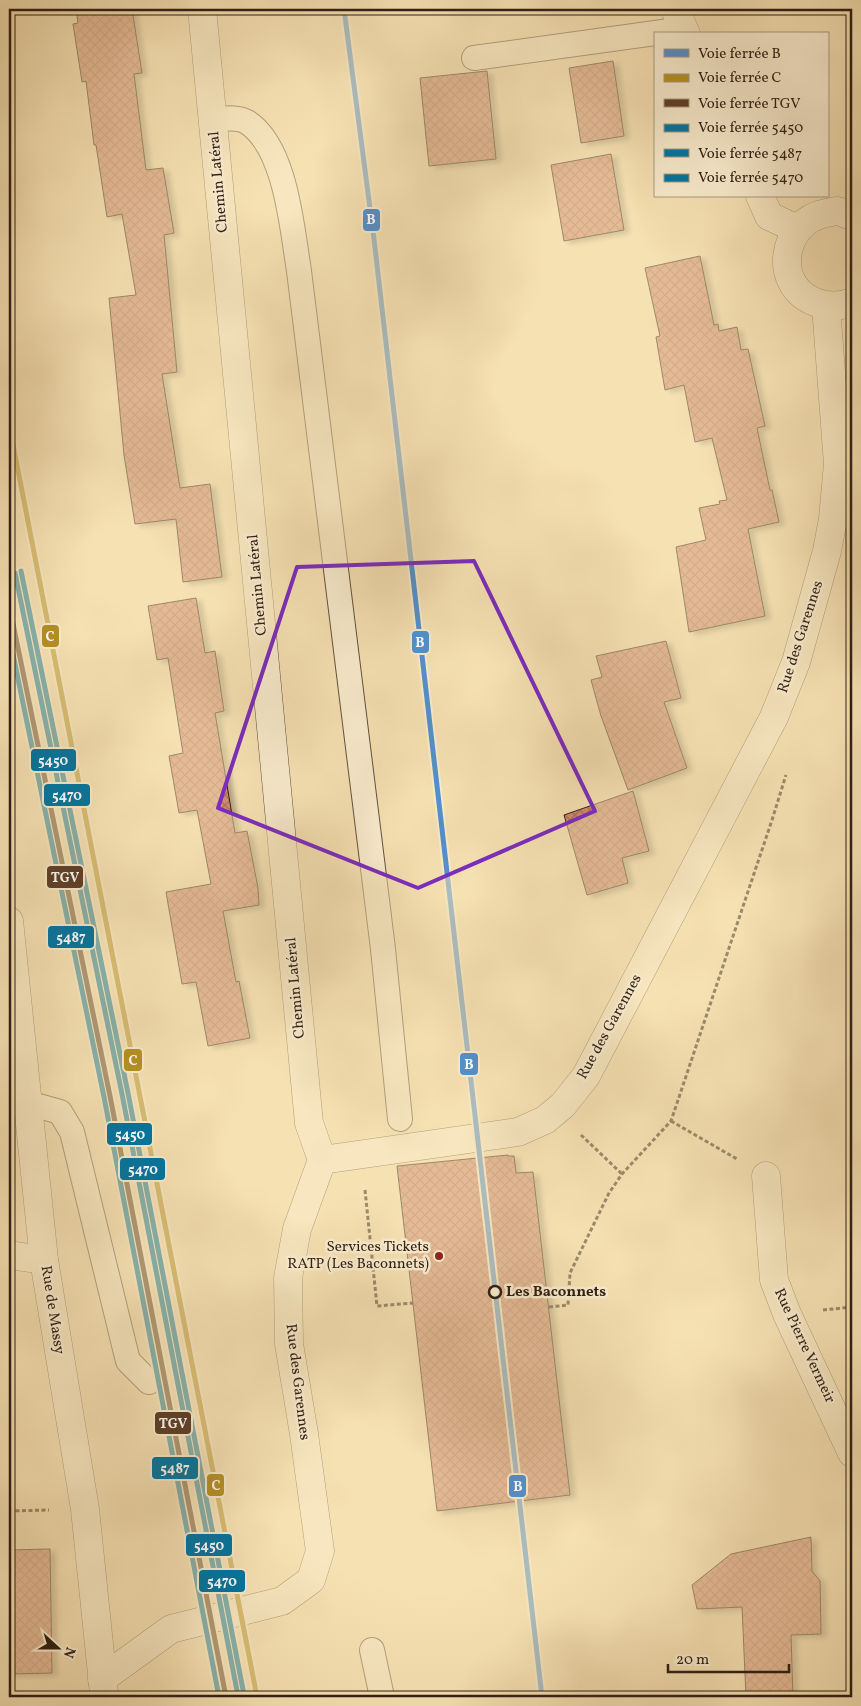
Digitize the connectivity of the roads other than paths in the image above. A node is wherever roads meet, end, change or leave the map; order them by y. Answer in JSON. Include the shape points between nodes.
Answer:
{"nodes":[{"id":1,"x":202,"y":9,"type":"edge"},
{"id":2,"x":682,"y":24,"type":"edge"},
{"id":3,"x":474,"y":58,"type":"dead end"},
{"id":4,"x":213,"y":120,"type":"junction"},
{"id":5,"x":761,"y":198,"type":"edge"},
{"id":6,"x":852,"y":216,"type":"edge"},
{"id":7,"x":797,"y":229,"type":"junction"},
{"id":8,"x":839,"y":304,"type":"edge"},
{"id":9,"x":9,"y":921,"type":"edge"},
{"id":10,"x":28,"y":1103,"type":"junction"},
{"id":11,"x":400,"y":1119,"type":"dead end"},
{"id":12,"x":322,"y":1160,"type":"junction"},
{"id":13,"x":766,"y":1176,"type":"road end"},
{"id":14,"x":9,"y":1255,"type":"edge"},
{"id":15,"x":44,"y":1260,"type":"junction"},
{"id":16,"x":149,"y":1382,"type":"dead end"},
{"id":17,"x":852,"y":1453,"type":"edge"},
{"id":18,"x":372,"y":1650,"type":"dead end"},
{"id":19,"x":103,"y":1688,"type":"edge"},
{"id":20,"x":382,"y":1697,"type":"edge"}],
"edges":[{"from":1,"to":4,"type":"street","name":"Chemin Latéral"},
{"from":2,"to":3,"type":"lane"},
{"from":4,"to":11,"type":"lane","via":[[237,118],[246,121],[272,150],[283,180],[303,301],[382,939]]},
{"from":4,"to":12,"type":"street","name":"Chemin Latéral","via":[[309,1123]]},
{"from":5,"to":7,"type":"street","via":[[769,216]]},
{"from":6,"to":7,"type":"street","via":[[838,211],[815,215]]},
{"from":7,"to":8,"type":"street","via":[[788,246],[787,256],[794,285],[808,299]]},
{"from":8,"to":12,"type":"street","name":"Rue des Garennes","via":[[838,464],[833,519],[796,662],[774,717],[586,1076],[564,1105],[546,1120],[518,1132]]},
{"from":9,"to":10,"type":"street","name":"Rue de Massy"},
{"from":10,"to":15,"type":"street","name":"Rue de Massy"},
{"from":10,"to":16,"type":"lane","via":[[60,1112],[72,1132],[128,1361]]},
{"from":12,"to":19,"type":"street","name":"Rue des Garennes","via":[[297,1229],[288,1278],[289,1344],[320,1551],[311,1580],[282,1601],[171,1628]]},
{"from":13,"to":17,"type":"street","name":"Rue Pierre Vermeir","via":[[774,1280]]},
{"from":14,"to":15,"type":"street"},
{"from":15,"to":19,"type":"street","name":"Rue de Massy","via":[[85,1509]]},
{"from":18,"to":20,"type":"lane"}]}
